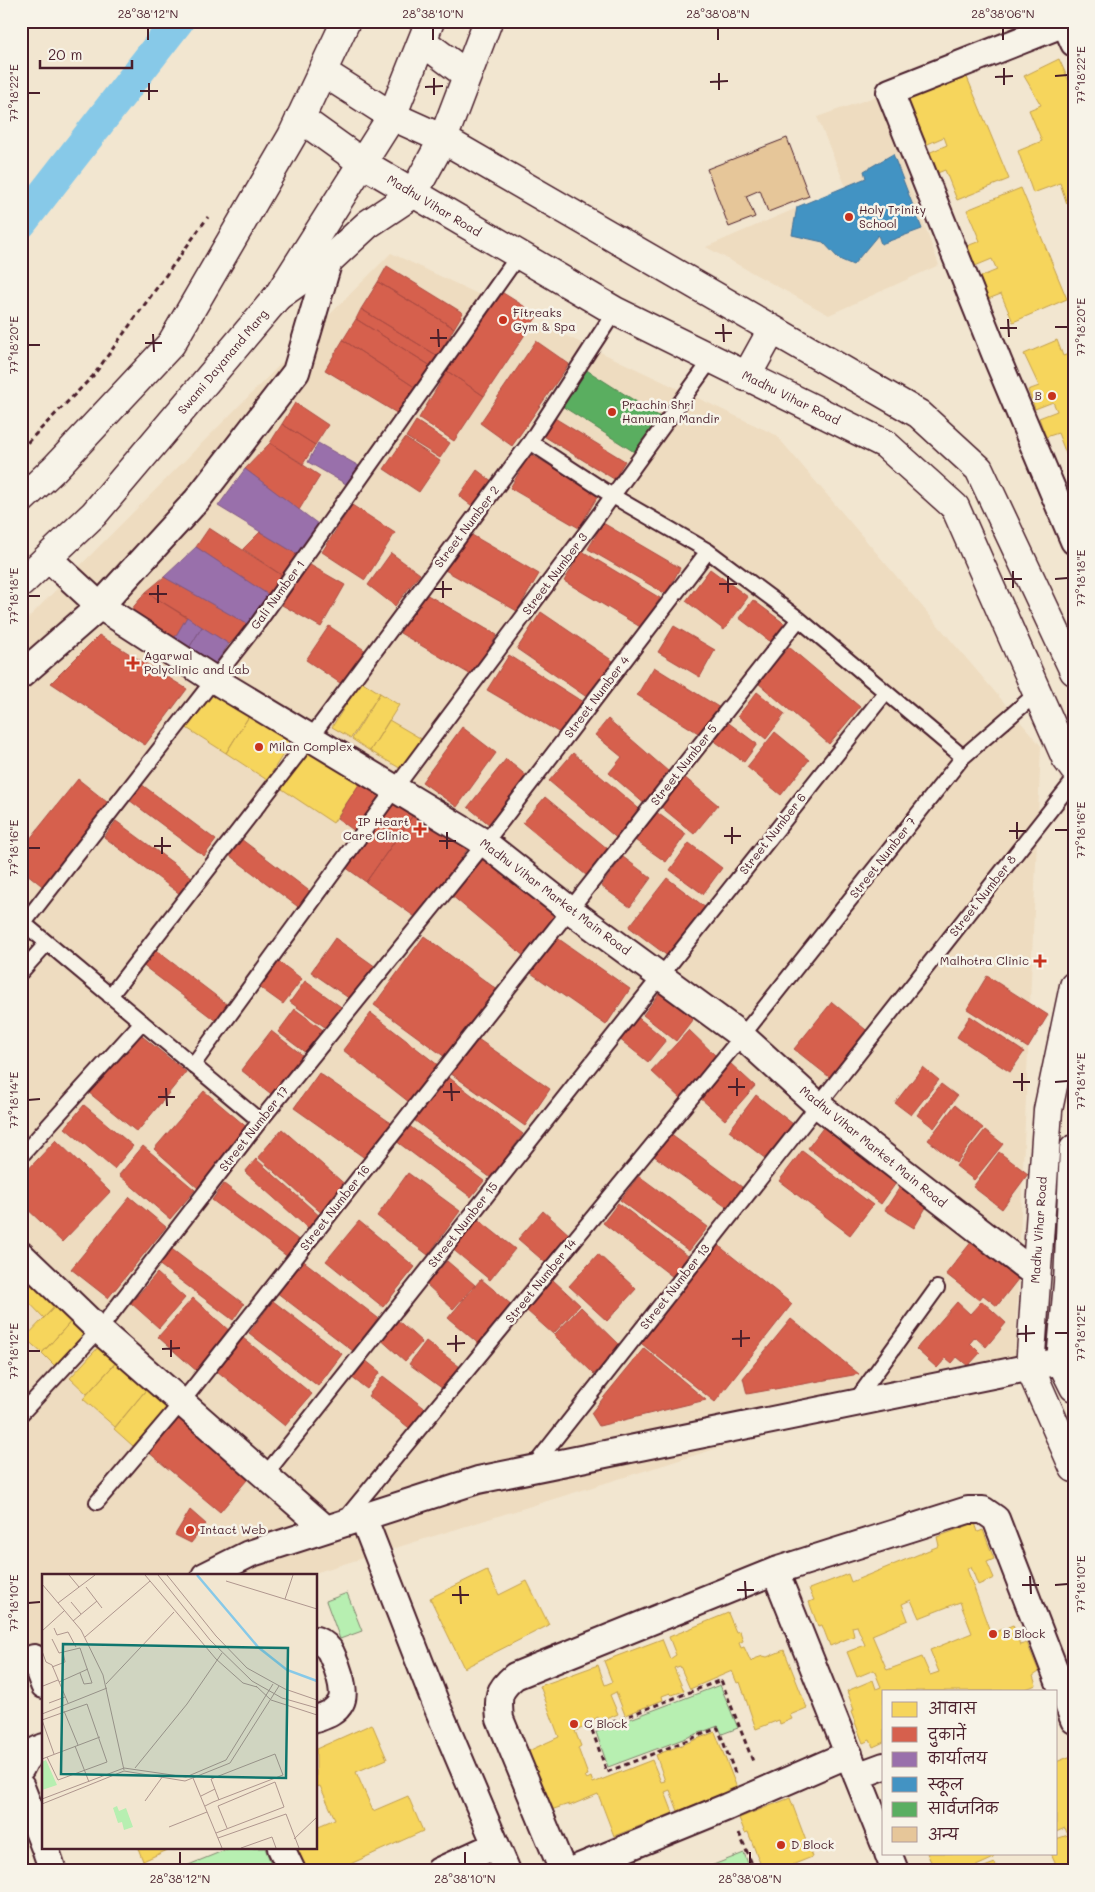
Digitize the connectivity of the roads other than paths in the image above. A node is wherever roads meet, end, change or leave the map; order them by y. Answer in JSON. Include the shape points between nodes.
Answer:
{"nodes":[{"id":1,"x":346,"y":21,"type":"edge"},
{"id":2,"x":488,"y":21,"type":"edge"},
{"id":3,"x":426,"y":32,"type":"edge"},
{"id":4,"x":1074,"y":43,"type":"edge"},
{"id":5,"x":322,"y":72,"type":"junction"},
{"id":6,"x":467,"y":74,"type":"junction"},
{"id":7,"x":392,"y":116,"type":"junction"},
{"id":8,"x":300,"y":118,"type":"junction"},
{"id":9,"x":443,"y":139,"type":"junction"},
{"id":10,"x":364,"y":164,"type":"junction"},
{"id":11,"x":413,"y":194,"type":"junction"},
{"id":12,"x":518,"y":256,"type":"junction"},
{"id":13,"x":329,"y":260,"type":"junction"},
{"id":14,"x":278,"y":296,"type":"junction"},
{"id":15,"x":615,"y":311,"type":"junction"},
{"id":16,"x":772,"y":330,"type":"junction"},
{"id":17,"x":711,"y":360,"type":"junction"},
{"id":18,"x":746,"y":377,"type":"junction"},
{"id":19,"x":530,"y":442,"type":"junction"},
{"id":20,"x":611,"y":495,"type":"junction"},
{"id":21,"x":21,"y":500,"type":"edge"},
{"id":22,"x":1074,"y":541,"type":"edge"},
{"id":23,"x":708,"y":551,"type":"junction"},
{"id":24,"x":48,"y":558,"type":"junction"},
{"id":25,"x":21,"y":583,"type":"edge"},
{"id":26,"x":100,"y":606,"type":"junction"},
{"id":27,"x":799,"y":619,"type":"junction"},
{"id":28,"x":1074,"y":671,"type":"edge"},
{"id":29,"x":21,"y":675,"type":"edge"},
{"id":30,"x":213,"y":679,"type":"junction"},
{"id":31,"x":886,"y":692,"type":"junction"},
{"id":32,"x":1037,"y":693,"type":"junction"},
{"id":33,"x":310,"y":737,"type":"junction"},
{"id":34,"x":963,"y":757,"type":"junction"},
{"id":35,"x":1072,"y":765,"type":"edge"},
{"id":36,"x":396,"y":787,"type":"junction"},
{"id":37,"x":485,"y":843,"type":"junction"},
{"id":38,"x":570,"y":910,"type":"junction"},
{"id":39,"x":23,"y":922,"type":"edge"},
{"id":40,"x":47,"y":943,"type":"junction"},
{"id":41,"x":21,"y":972,"type":"edge"},
{"id":42,"x":661,"y":976,"type":"junction"},
{"id":43,"x":1074,"y":986,"type":"edge"},
{"id":44,"x":110,"y":996,"type":"junction"},
{"id":45,"x":142,"y":1022,"type":"junction"},
{"id":46,"x":742,"y":1036,"type":"junction"},
{"id":47,"x":193,"y":1065,"type":"junction"},
{"id":48,"x":819,"y":1106,"type":"junction"},
{"id":49,"x":260,"y":1121,"type":"junction"},
{"id":50,"x":1074,"y":1150,"type":"edge"},
{"id":51,"x":21,"y":1156,"type":"edge"},
{"id":52,"x":24,"y":1262,"type":"edge"},
{"id":53,"x":1035,"y":1274,"type":"junction"},
{"id":54,"x":937,"y":1288,"type":"dead end"},
{"id":55,"x":99,"y":1330,"type":"junction"},
{"id":56,"x":1061,"y":1361,"type":"junction"},
{"id":57,"x":1030,"y":1368,"type":"junction"},
{"id":58,"x":1074,"y":1387,"type":"edge"},
{"id":59,"x":182,"y":1402,"type":"junction"},
{"id":60,"x":854,"y":1403,"type":"junction"},
{"id":61,"x":21,"y":1414,"type":"edge"},
{"id":62,"x":1074,"y":1468,"type":"edge"},
{"id":63,"x":532,"y":1469,"type":"junction"},
{"id":64,"x":265,"y":1475,"type":"junction"},
{"id":65,"x":96,"y":1502,"type":"dead end"},
{"id":66,"x":343,"y":1524,"type":"junction"},
{"id":67,"x":775,"y":1571,"type":"junction"},
{"id":68,"x":209,"y":1574,"type":"edge"},
{"id":69,"x":318,"y":1641,"type":"edge"},
{"id":70,"x":33,"y":1658,"type":"edge"},
{"id":71,"x":42,"y":1680,"type":"edge"},
{"id":72,"x":1065,"y":1695,"type":"edge"},
{"id":73,"x":318,"y":1718,"type":"edge"},
{"id":74,"x":1074,"y":1720,"type":"edge"},
{"id":75,"x":42,"y":1748,"type":"edge"},
{"id":76,"x":853,"y":1765,"type":"junction"},
{"id":77,"x":882,"y":1766,"type":"edge"},
{"id":78,"x":21,"y":1768,"type":"edge"},
{"id":79,"x":21,"y":1787,"type":"edge"},
{"id":80,"x":882,"y":1838,"type":"edge"},
{"id":81,"x":42,"y":1842,"type":"edge"},
{"id":82,"x":496,"y":1845,"type":"junction"},
{"id":83,"x":45,"y":1850,"type":"edge"},
{"id":84,"x":283,"y":1850,"type":"edge"},
{"id":85,"x":888,"y":1854,"type":"edge"},
{"id":86,"x":442,"y":1870,"type":"edge"},
{"id":87,"x":53,"y":1871,"type":"edge"},
{"id":88,"x":292,"y":1871,"type":"edge"},
{"id":89,"x":507,"y":1871,"type":"edge"},
{"id":90,"x":563,"y":1871,"type":"edge"},
{"id":91,"x":570,"y":1871,"type":"edge"},
{"id":92,"x":895,"y":1871,"type":"edge"}],
"edges":[{"from":1,"to":5,"type":"street"},
{"from":2,"to":6,"type":"street"},
{"from":3,"to":6,"type":"street"},
{"from":3,"to":7,"type":"street","name":"Swami Dayanand Marg"},
{"from":4,"to":22,"type":"street","via":[[1065,23],[890,92]]},
{"from":5,"to":7,"type":"street"},
{"from":5,"to":8,"type":"street"},
{"from":6,"to":9,"type":"street"},
{"from":7,"to":9,"type":"street"},
{"from":7,"to":10,"type":"street","name":"Swami Dayanand Marg"},
{"from":8,"to":10,"type":"street","name":"Madhu Vihar Road"},
{"from":8,"to":21,"type":"street","via":[[171,344]]},
{"from":9,"to":11,"type":"street"},
{"from":9,"to":16,"type":"street"},
{"from":10,"to":11,"type":"street","name":"Madhu Vihar Road"},
{"from":10,"to":14,"type":"street","name":"Swami Dayanand Marg"},
{"from":11,"to":12,"type":"street","name":"Madhu Vihar Road"},
{"from":11,"to":13,"type":"street","via":[[368,224]]},
{"from":12,"to":15,"type":"street","name":"Madhu Vihar Road"},
{"from":12,"to":30,"type":"lane","name":"Gali Number 1","via":[[258,623]]},
{"from":13,"to":14,"type":"street"},
{"from":13,"to":26,"type":"street","via":[[296,372],[197,500]]},
{"from":14,"to":24,"type":"street","name":"Swami Dayanand Marg","via":[[94,514]]},
{"from":15,"to":17,"type":"street","name":"Madhu Vihar Road"},
{"from":15,"to":19,"type":"lane","name":"Street Number 2"},
{"from":16,"to":18,"type":"street"},
{"from":16,"to":28,"type":"street","via":[[919,414],[979,469]]},
{"from":17,"to":18,"type":"street","name":"Madhu Vihar Road"},
{"from":17,"to":20,"type":"lane","name":"Street Number 3"},
{"from":18,"to":32,"type":"street","name":"Madhu Vihar Road","via":[[885,444],[955,507]]},
{"from":19,"to":20,"type":"lane"},
{"from":19,"to":33,"type":"lane","name":"Street Number 2"},
{"from":20,"to":23,"type":"lane"},
{"from":20,"to":36,"type":"lane","name":"Street Number 3"},
{"from":23,"to":27,"type":"lane"},
{"from":23,"to":37,"type":"lane","name":"Street Number 4"},
{"from":24,"to":25,"type":"street","name":"Swami Dayanand Marg"},
{"from":24,"to":26,"type":"street","name":"Madhu Vihar Market Main Road"},
{"from":26,"to":29,"type":"street"},
{"from":26,"to":30,"type":"street","name":"Madhu Vihar Market Main Road"},
{"from":27,"to":31,"type":"lane"},
{"from":27,"to":38,"type":"lane","name":"Street Number 5"},
{"from":30,"to":33,"type":"street","name":"Madhu Vihar Market Main Road"},
{"from":30,"to":39,"type":"lane","name":"Gali Number 1"},
{"from":31,"to":34,"type":"lane"},
{"from":31,"to":42,"type":"lane","name":"Street Number 6"},
{"from":32,"to":34,"type":"lane","name":"Street Number 7"},
{"from":32,"to":35,"type":"street","name":"Madhu Vihar Road"},
{"from":33,"to":36,"type":"street","name":"Madhu Vihar Market Main Road"},
{"from":33,"to":44,"type":"lane","name":"Street Number 2"},
{"from":34,"to":46,"type":"lane","name":"Street Number 7"},
{"from":35,"to":48,"type":"lane","name":"Street Number 8"},
{"from":36,"to":37,"type":"street","name":"Madhu Vihar Market Main Road"},
{"from":36,"to":47,"type":"lane","name":"Street Number 3"},
{"from":37,"to":38,"type":"street","name":"Madhu Vihar Market Main Road"},
{"from":37,"to":49,"type":"lane","name":"Street Number 17"},
{"from":38,"to":42,"type":"street","name":"Madhu Vihar Market Main Road"},
{"from":38,"to":59,"type":"lane","name":"Street Number 16"},
{"from":39,"to":40,"type":"lane"},
{"from":40,"to":41,"type":"lane"},
{"from":40,"to":44,"type":"lane"},
{"from":42,"to":46,"type":"street","name":"Madhu Vihar Market Main Road"},
{"from":42,"to":64,"type":"lane","name":"Street Number 15"},
{"from":43,"to":53,"type":"street","name":"Madhu Vihar Road","via":[[1048,1110]]},
{"from":44,"to":45,"type":"lane"},
{"from":45,"to":47,"type":"lane"},
{"from":45,"to":51,"type":"lane"},
{"from":46,"to":48,"type":"street","name":"Madhu Vihar Market Main Road"},
{"from":46,"to":66,"type":"lane","name":"Street Number 14"},
{"from":47,"to":49,"type":"lane"},
{"from":48,"to":53,"type":"street","name":"Madhu Vihar Market Main Road"},
{"from":48,"to":63,"type":"lane","name":"Street Number 13"},
{"from":49,"to":55,"type":"lane","name":"Street Number 17"},
{"from":50,"to":56,"type":"street"},
{"from":52,"to":55,"type":"street"},
{"from":53,"to":57,"type":"street","name":"Madhu Vihar Road"},
{"from":54,"to":60,"type":"lane"},
{"from":55,"to":59,"type":"street"},
{"from":55,"to":61,"type":"lane","name":"Street Number 17"},
{"from":56,"to":57,"type":"street"},
{"from":56,"to":58,"type":"street"},
{"from":57,"to":60,"type":"street"},
{"from":57,"to":62,"type":"street","name":"Madhu Vihar Road"},
{"from":59,"to":64,"type":"street"},
{"from":59,"to":65,"type":"lane","name":"Street Number 16"},
{"from":60,"to":63,"type":"street"},
{"from":63,"to":66,"type":"street","via":[[478,1480]]},
{"from":64,"to":66,"type":"street"},
{"from":66,"to":68,"type":"street","via":[[249,1554]]},
{"from":66,"to":82,"type":"street","via":[[436,1704]]},
{"from":67,"to":72,"type":"street","via":[[968,1510],[984,1510],[996,1519]]},
{"from":67,"to":76,"type":"street"},
{"from":67,"to":90,"type":"street","via":[[515,1676],[502,1687],[498,1703],[500,1719]]},
{"from":69,"to":73,"type":"street","via":[[331,1652],[343,1700],[334,1712]]},
{"from":70,"to":71,"type":"street"},
{"from":72,"to":74,"type":"street"},
{"from":75,"to":78,"type":"street","via":[[33,1751]]},
{"from":76,"to":77,"type":"street"},
{"from":76,"to":80,"type":"street"},
{"from":76,"to":91,"type":"street","via":[[746,1799]]},
{"from":79,"to":81,"type":"street"},
{"from":82,"to":86,"type":"street"},
{"from":82,"to":89,"type":"street"},
{"from":83,"to":87,"type":"street"},
{"from":84,"to":88,"type":"street"},
{"from":85,"to":92,"type":"street"}]}
